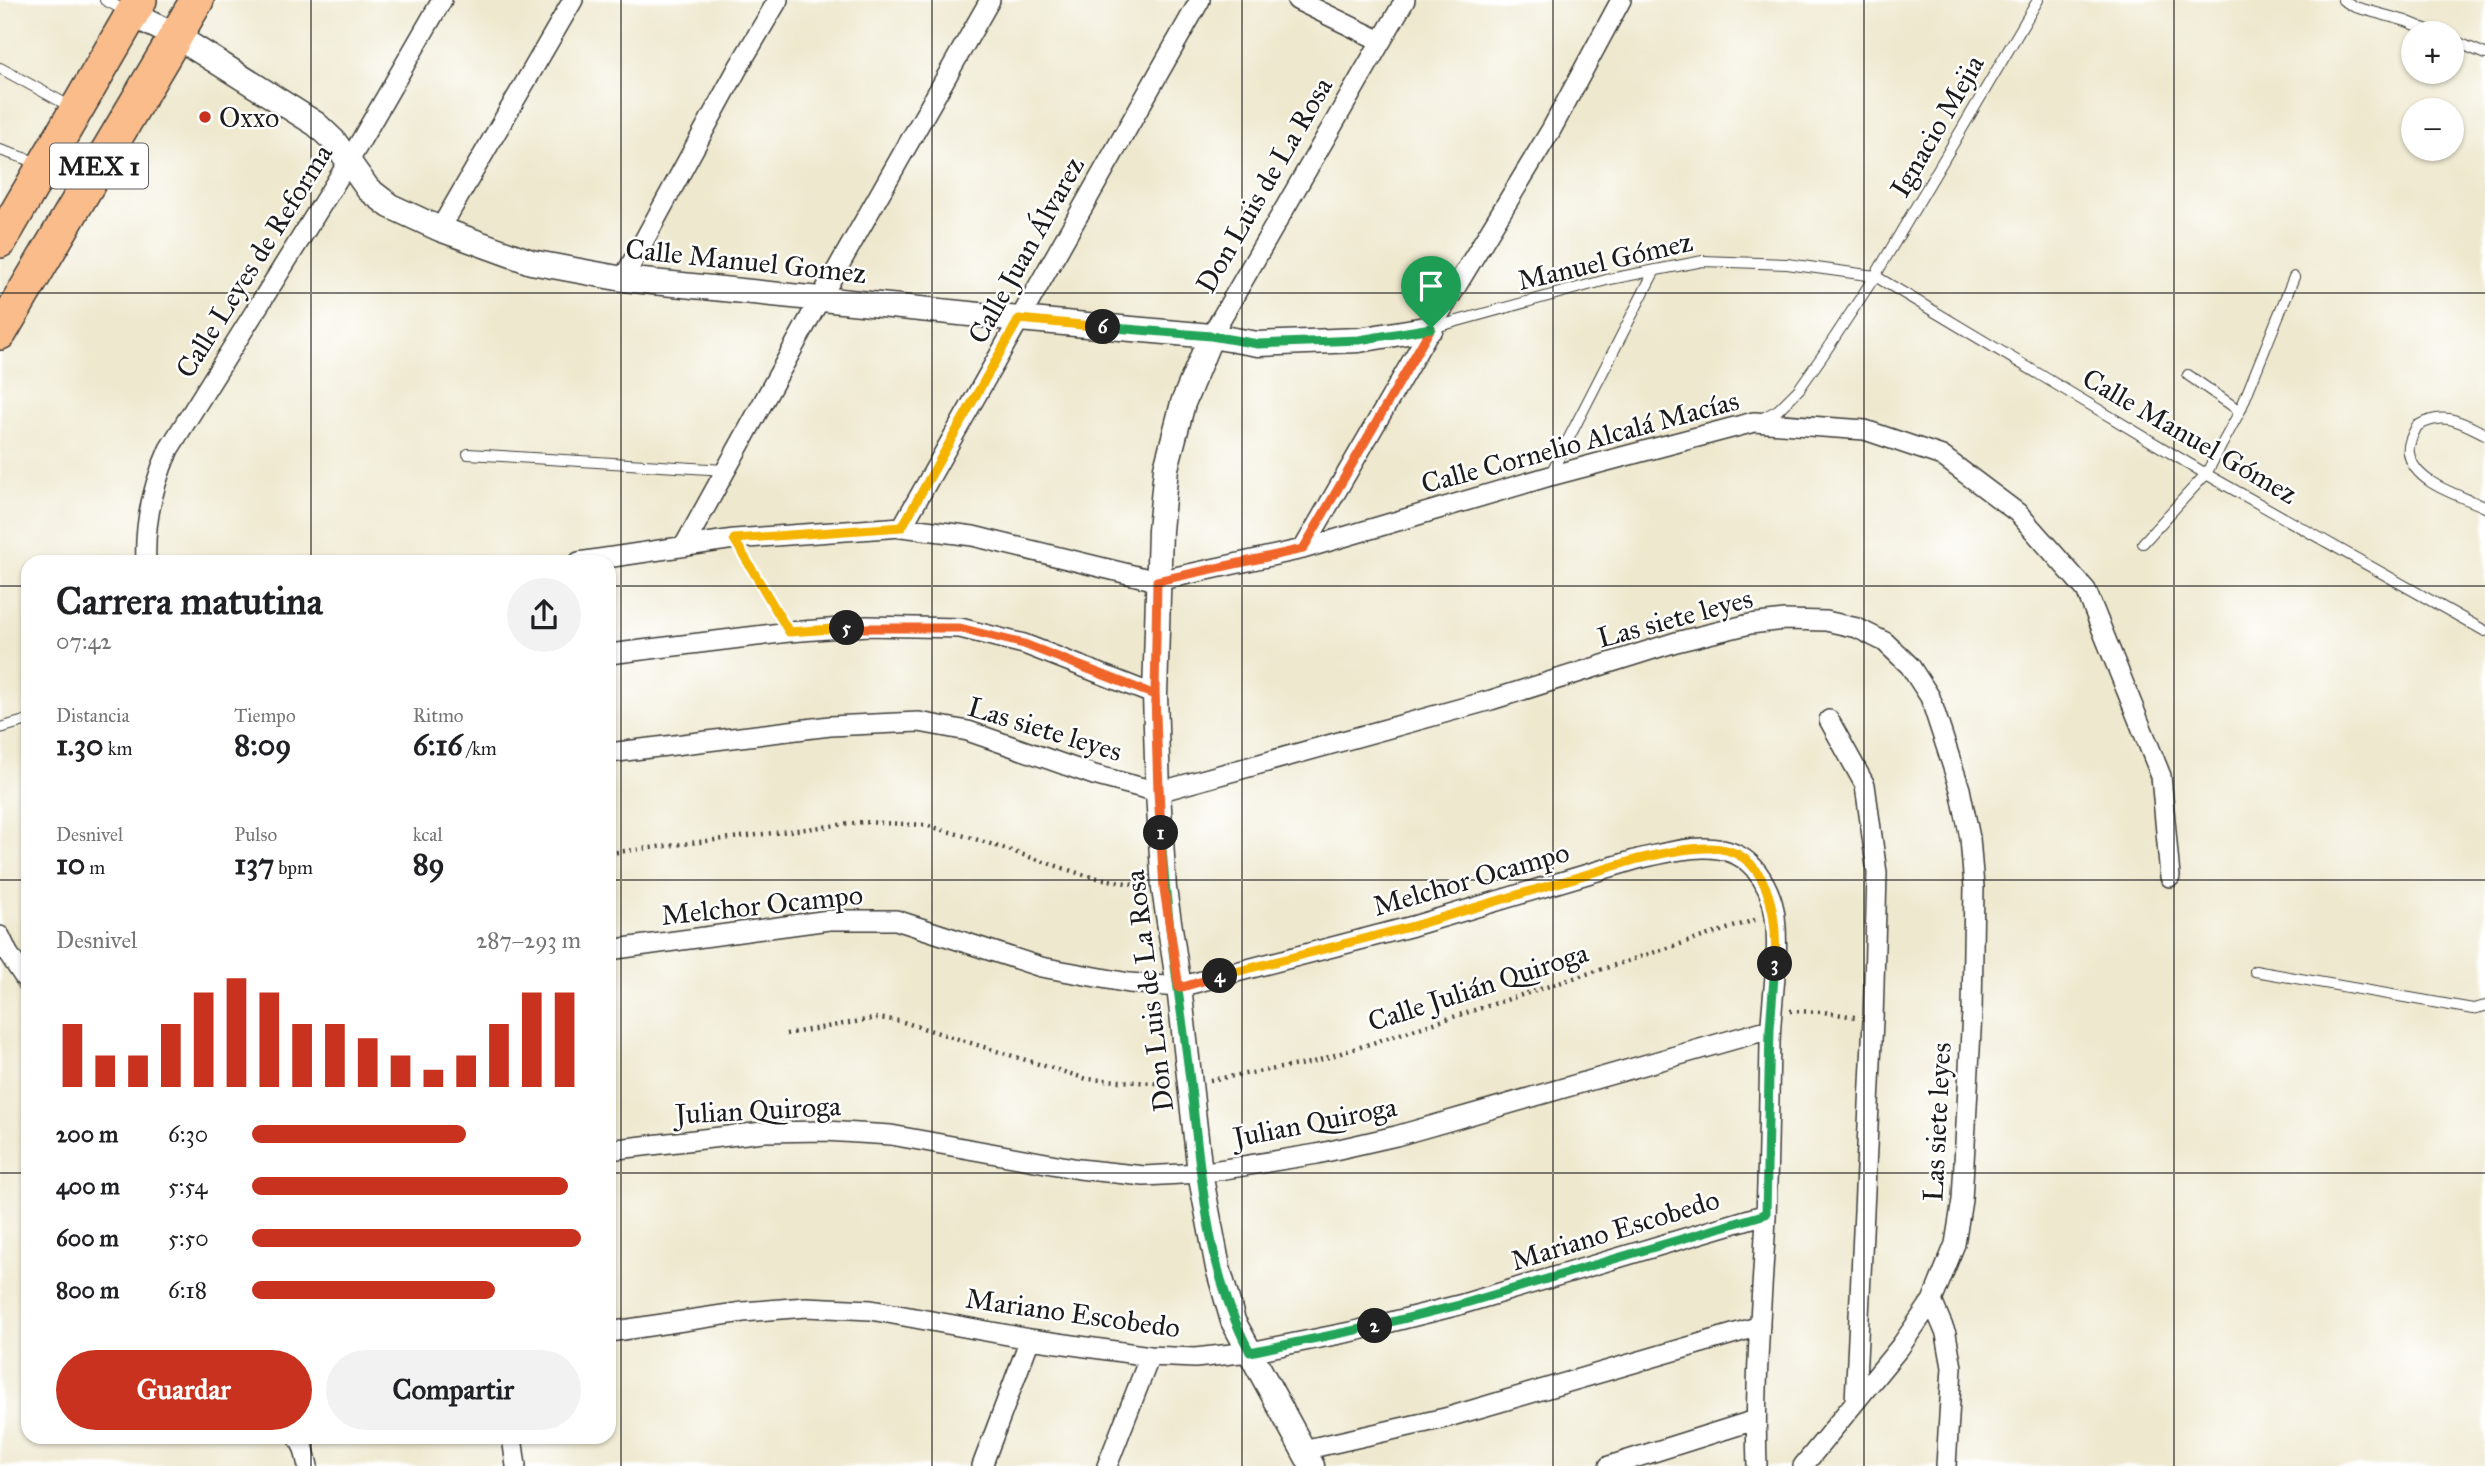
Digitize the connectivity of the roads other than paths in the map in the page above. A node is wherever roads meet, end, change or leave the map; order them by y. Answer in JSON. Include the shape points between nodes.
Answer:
{"nodes":[{"id":1,"x":197,"y":0,"type":"edge"},
{"id":2,"x":442,"y":0,"type":"edge"},
{"id":3,"x":573,"y":0,"type":"edge"},
{"id":4,"x":778,"y":0,"type":"edge"},
{"id":5,"x":990,"y":0,"type":"edge"},
{"id":6,"x":1200,"y":0,"type":"edge"},
{"id":7,"x":1297,"y":0,"type":"edge"},
{"id":8,"x":1405,"y":0,"type":"edge"},
{"id":9,"x":1621,"y":0,"type":"edge"},
{"id":10,"x":2038,"y":0,"type":"edge"},
{"id":11,"x":2343,"y":0,"type":"edge"},
{"id":12,"x":125,"y":5,"type":"edge"},
{"id":13,"x":2406,"y":21,"type":"edge"},
{"id":14,"x":176,"y":36,"type":"junction"},
{"id":15,"x":1381,"y":41,"type":"junction"},
{"id":16,"x":2464,"y":45,"type":"edge"},
{"id":17,"x":2485,"y":54,"type":"edge"},
{"id":18,"x":0,"y":68,"type":"edge"},
{"id":19,"x":76,"y":110,"type":"junction"},
{"id":20,"x":0,"y":150,"type":"edge"},
{"id":21,"x":349,"y":161,"type":"junction"},
{"id":22,"x":45,"y":165,"type":"junction"},
{"id":23,"x":440,"y":229,"type":"junction"},
{"id":24,"x":0,"y":241,"type":"edge"},
{"id":25,"x":1655,"y":270,"type":"junction"},
{"id":26,"x":1875,"y":276,"type":"junction"},
{"id":27,"x":2294,"y":277,"type":"dead end"},
{"id":28,"x":623,"y":279,"type":"junction"},
{"id":29,"x":820,"y":299,"type":"junction"},
{"id":30,"x":1019,"y":319,"type":"junction"},
{"id":31,"x":1431,"y":328,"type":"junction"},
{"id":32,"x":0,"y":333,"type":"edge"},
{"id":33,"x":1211,"y":336,"type":"junction"},
{"id":34,"x":2188,"y":375,"type":"dead end"},
{"id":35,"x":2240,"y":411,"type":"junction"},
{"id":36,"x":1754,"y":422,"type":"junction"},
{"id":37,"x":2485,"y":434,"type":"edge"},
{"id":38,"x":468,"y":454,"type":"dead end"},
{"id":39,"x":725,"y":471,"type":"junction"},
{"id":40,"x":2206,"y":474,"type":"junction"},
{"id":41,"x":1550,"y":476,"type":"junction"},
{"id":42,"x":2485,"y":507,"type":"edge"},
{"id":43,"x":902,"y":527,"type":"junction"},
{"id":44,"x":2143,"y":543,"type":"dead end"},
{"id":45,"x":684,"y":546,"type":"junction"},
{"id":46,"x":1303,"y":549,"type":"junction"},
{"id":47,"x":146,"y":555,"type":"edge"},
{"id":48,"x":616,"y":556,"type":"edge"},
{"id":49,"x":1157,"y":581,"type":"junction"},
{"id":50,"x":2485,"y":631,"type":"edge"},
{"id":51,"x":616,"y":653,"type":"edge"},
{"id":52,"x":1155,"y":695,"type":"junction"},
{"id":53,"x":1829,"y":720,"type":"dead end"},
{"id":54,"x":21,"y":722,"type":"edge"},
{"id":55,"x":0,"y":728,"type":"edge"},
{"id":56,"x":616,"y":752,"type":"edge"},
{"id":57,"x":1158,"y":792,"type":"junction"},
{"id":58,"x":2170,"y":877,"type":"dead end"},
{"id":59,"x":0,"y":936,"type":"edge"},
{"id":60,"x":616,"y":949,"type":"edge"},
{"id":61,"x":2255,"y":971,"type":"dead end"},
{"id":62,"x":21,"y":972,"type":"edge"},
{"id":63,"x":1179,"y":988,"type":"junction"},
{"id":64,"x":2485,"y":1006,"type":"edge"},
{"id":65,"x":1771,"y":1019,"type":"junction"},
{"id":66,"x":616,"y":1149,"type":"edge"},
{"id":67,"x":1200,"y":1172,"type":"junction"},
{"id":68,"x":1766,"y":1214,"type":"junction"},
{"id":69,"x":1932,"y":1301,"type":"junction"},
{"id":70,"x":1760,"y":1326,"type":"junction"},
{"id":71,"x":616,"y":1331,"type":"edge"},
{"id":72,"x":1030,"y":1339,"type":"junction"},
{"id":73,"x":1250,"y":1352,"type":"junction"},
{"id":74,"x":1150,"y":1356,"type":"junction"},
{"id":75,"x":1855,"y":1402,"type":"junction"},
{"id":76,"x":1755,"y":1420,"type":"junction"},
{"id":77,"x":302,"y":1444,"type":"edge"},
{"id":78,"x":513,"y":1444,"type":"edge"},
{"id":79,"x":1308,"y":1458,"type":"edge"},
{"id":80,"x":308,"y":1466,"type":"edge"},
{"id":81,"x":516,"y":1466,"type":"edge"},
{"id":82,"x":982,"y":1466,"type":"edge"},
{"id":83,"x":1107,"y":1466,"type":"edge"},
{"id":84,"x":1609,"y":1466,"type":"edge"},
{"id":85,"x":1757,"y":1466,"type":"edge"},
{"id":86,"x":1803,"y":1466,"type":"edge"},
{"id":87,"x":1946,"y":1466,"type":"edge"}],
"edges":[{"from":1,"to":14,"type":"highway","number":"MEX 1"},
{"from":2,"to":21,"type":"street","name":"Calle Leyes de Reforma"},
{"from":3,"to":23,"type":"street"},
{"from":4,"to":28,"type":"street"},
{"from":5,"to":29,"type":"street"},
{"from":6,"to":30,"type":"street","name":"Calle Juan Álvarez"},
{"from":7,"to":15,"type":"street"},
{"from":8,"to":15,"type":"street","name":"Don Luis de La Rosa"},
{"from":9,"to":31,"type":"street","via":[[1551,130]]},
{"from":10,"to":26,"type":"lane","name":"Ignacio Mejia"},
{"from":11,"to":13,"type":"lane"},
{"from":12,"to":14,"type":"street","name":"Calle Manuel Gomez"},
{"from":12,"to":19,"type":"highway","number":"MEX 1"},
{"from":14,"to":21,"type":"street","name":"Calle Manuel Gomez","via":[[316,124]]},
{"from":14,"to":32,"type":"highway","number":"MEX 1"},
{"from":15,"to":33,"type":"street","name":"Don Luis de La Rosa"},
{"from":16,"to":17,"type":"lane"},
{"from":18,"to":19,"type":"lane"},
{"from":19,"to":22,"type":"highway","number":"MEX 1"},
{"from":20,"to":22,"type":"lane"},
{"from":21,"to":23,"type":"street","name":"Calle Manuel Gomez","via":[[368,188],[390,206]]},
{"from":21,"to":47,"type":"street","name":"Calle Leyes de Reforma","via":[[169,449],[147,515]]},
{"from":22,"to":24,"type":"highway","number":"MEX 1"},
{"from":23,"to":28,"type":"street","name":"Calle Manuel Gomez","via":[[531,262]]},
{"from":25,"to":26,"type":"lane","name":"Manuel Gómez","via":[[1703,261],[1787,264]]},
{"from":25,"to":31,"type":"lane","name":"Manuel Gómez","via":[[1609,278]]},
{"from":25,"to":41,"type":"lane"},
{"from":26,"to":36,"type":"lane","name":"Ignacio Mejia","via":[[1799,388],[1778,410]]},
{"from":26,"to":40,"type":"lane","name":"Calle Manuel Gómez"},
{"from":27,"to":35,"type":"lane"},
{"from":28,"to":29,"type":"street","name":"Calle Manuel Gomez"},
{"from":29,"to":30,"type":"street","name":"Calle Manuel Gomez"},
{"from":29,"to":39,"type":"street"},
{"from":30,"to":33,"type":"street","name":"Calle Manuel Gomez"},
{"from":30,"to":43,"type":"street","name":"Calle Juan Álvarez"},
{"from":31,"to":33,"type":"street","name":"Calle Manuel Gomez","via":[[1359,340],[1302,343],[1258,344]]},
{"from":31,"to":46,"type":"street"},
{"from":33,"to":49,"type":"street","name":"Don Luis de La Rosa","via":[[1183,404],[1166,468]]},
{"from":34,"to":35,"type":"lane"},
{"from":35,"to":40,"type":"lane"},
{"from":36,"to":41,"type":"street","name":"Calle Cornelio Alcalá Macías"},
{"from":36,"to":58,"type":"street","name":"Calle Cornelio Alcalá Macías","via":[[1866,430],[1916,447],[1942,456],[2018,513],[2085,590],[2161,776]]},
{"from":37,"to":42,"type":"lane","via":[[2450,418],[2430,419],[2417,426],[2408,453],[2416,472]]},
{"from":38,"to":39,"type":"lane"},
{"from":39,"to":45,"type":"street"},
{"from":40,"to":44,"type":"lane"},
{"from":40,"to":50,"type":"lane","name":"Calle Manuel Gómez"},
{"from":41,"to":46,"type":"street","name":"Calle Cornelio Alcalá Macías"},
{"from":43,"to":45,"type":"street"},
{"from":43,"to":49,"type":"street","via":[[973,536]]},
{"from":45,"to":48,"type":"street"},
{"from":46,"to":49,"type":"street","name":"Calle Cornelio Alcalá Macías"},
{"from":49,"to":52,"type":"street","name":"Don Luis de La Rosa"},
{"from":51,"to":52,"type":"street","via":[[867,626],[960,628],[1024,644]]},
{"from":52,"to":57,"type":"street","name":"Don Luis de La Rosa"},
{"from":53,"to":75,"type":"street","via":[[1864,785],[1877,873]]},
{"from":54,"to":55,"type":"lane"},
{"from":56,"to":57,"type":"street","name":"Las siete leyes","via":[[830,726],[919,722],[968,731]]},
{"from":57,"to":63,"type":"street","name":"Don Luis de La Rosa","via":[[1164,889]]},
{"from":57,"to":69,"type":"street","name":"Las siete leyes","via":[[1750,624],[1826,621],[1857,628],[1885,642],[1910,666],[1930,697],[1960,789],[1974,887],[1962,1200],[1955,1244]]},
{"from":59,"to":62,"type":"street"},
{"from":60,"to":63,"type":"street","name":"Melchor Ocampo","via":[[829,920],[897,920],[1041,967],[1129,984]]},
{"from":61,"to":64,"type":"lane","via":[[2473,1009]]},
{"from":63,"to":65,"type":"street","name":"Melchor Ocampo","via":[[1413,926],[1638,859],[1710,848],[1728,851],[1753,866],[1775,914]]},
{"from":63,"to":67,"type":"street","name":"Don Luis de La Rosa"},
{"from":65,"to":67,"type":"street","name":"Julian Quiroga","via":[[1396,1136]]},
{"from":65,"to":68,"type":"street","name":"Melchor Ocampo"},
{"from":66,"to":67,"type":"street","name":"Julian Quiroga","via":[[763,1132],[825,1131],[891,1135],[1079,1169],[1144,1176]]},
{"from":67,"to":73,"type":"street","name":"Don Luis de La Rosa","via":[[1218,1268],[1233,1321]]},
{"from":68,"to":70,"type":"street","name":"Melchor Ocampo"},
{"from":68,"to":73,"type":"street","name":"Mariano Escobedo","via":[[1459,1305]]},
{"from":69,"to":75,"type":"street","name":"Las siete leyes"},
{"from":69,"to":87,"type":"street","via":[[1946,1334],[1952,1367]]},
{"from":70,"to":76,"type":"street","name":"Melchor Ocampo"},
{"from":70,"to":79,"type":"street"},
{"from":71,"to":72,"type":"street","name":"Mariano Escobedo","via":[[806,1307],[870,1310]]},
{"from":72,"to":74,"type":"street","name":"Mariano Escobedo"},
{"from":72,"to":82,"type":"street"},
{"from":73,"to":74,"type":"street","name":"Mariano Escobedo","via":[[1195,1358]]},
{"from":73,"to":79,"type":"street","name":"Don Luis de La Rosa"},
{"from":74,"to":83,"type":"street"},
{"from":75,"to":86,"type":"street","name":"Las siete leyes"},
{"from":76,"to":84,"type":"street"},
{"from":76,"to":85,"type":"street","name":"Melchor Ocampo"},
{"from":77,"to":80,"type":"street"},
{"from":78,"to":81,"type":"street"}]}
